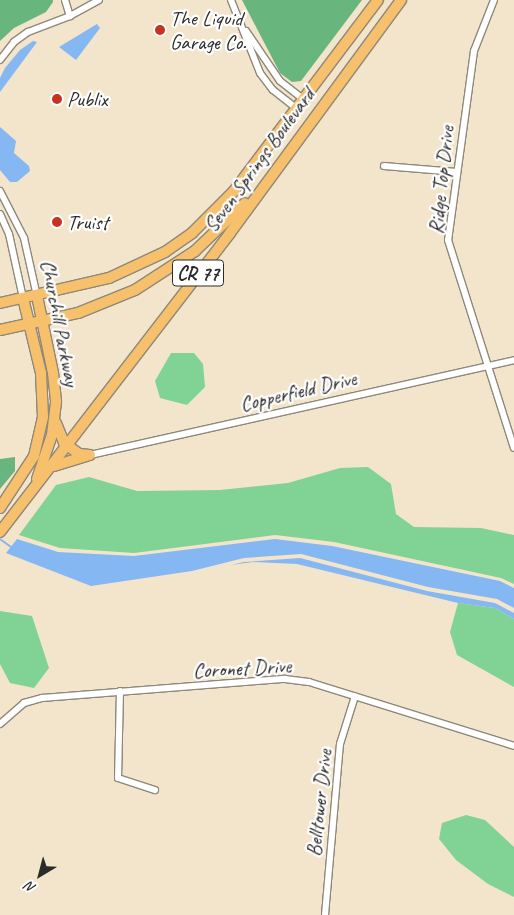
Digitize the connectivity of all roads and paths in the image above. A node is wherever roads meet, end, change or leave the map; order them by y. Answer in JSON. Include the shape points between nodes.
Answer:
{"nodes":[{"id":1,"x":64,"y":0,"type":"edge"},
{"id":2,"x":98,"y":0,"type":"edge"},
{"id":3,"x":231,"y":0,"type":"edge"},
{"id":4,"x":378,"y":0,"type":"edge"},
{"id":5,"x":402,"y":0,"type":"edge"},
{"id":6,"x":494,"y":0,"type":"edge"},
{"id":7,"x":70,"y":16,"type":"junction"},
{"id":8,"x":245,"y":30,"type":"junction"},
{"id":9,"x":0,"y":60,"type":"edge"},
{"id":10,"x":343,"y":78,"type":"junction"},
{"id":11,"x":303,"y":99,"type":"junction"},
{"id":12,"x":296,"y":108,"type":"junction"},
{"id":13,"x":384,"y":166,"type":"dead end"},
{"id":14,"x":457,"y":172,"type":"junction"},
{"id":15,"x":0,"y":191,"type":"edge"},
{"id":16,"x":0,"y":214,"type":"edge"},
{"id":17,"x":37,"y":296,"type":"junction"},
{"id":18,"x":23,"y":298,"type":"junction"},
{"id":19,"x":0,"y":303,"type":"edge"},
{"id":20,"x":44,"y":321,"type":"junction"},
{"id":21,"x":29,"y":324,"type":"junction"},
{"id":22,"x":0,"y":330,"type":"edge"},
{"id":23,"x":514,"y":360,"type":"edge"},
{"id":24,"x":487,"y":365,"type":"junction"},
{"id":25,"x":55,"y":418,"type":"junction"},
{"id":26,"x":68,"y":446,"type":"junction"},
{"id":27,"x":514,"y":448,"type":"edge"},
{"id":28,"x":90,"y":455,"type":"junction"},
{"id":29,"x":51,"y":467,"type":"junction"},
{"id":30,"x":30,"y":493,"type":"junction"},
{"id":31,"x":0,"y":508,"type":"edge"},
{"id":32,"x":0,"y":532,"type":"edge"},
{"id":33,"x":120,"y":691,"type":"junction"},
{"id":34,"x":355,"y":696,"type":"junction"},
{"id":35,"x":0,"y":724,"type":"edge"},
{"id":36,"x":514,"y":746,"type":"edge"},
{"id":37,"x":155,"y":790,"type":"dead end"},
{"id":38,"x":325,"y":915,"type":"edge"}],
"edges":[{"from":1,"to":7,"type":"street"},
{"from":2,"to":7,"type":"street"},
{"from":3,"to":8,"type":"street"},
{"from":4,"to":11,"type":"main road","name":"Seven Springs Boulevard","number":"CR 77"},
{"from":5,"to":10,"type":"main road","name":"Seven Springs Boulevard","number":"CR 77"},
{"from":6,"to":14,"type":"street","name":"Ridge Top Drive","via":[[474,51]]},
{"from":7,"to":9,"type":"street","via":[[28,32],[14,42]]},
{"from":8,"to":11,"type":"street","via":[[280,81]]},
{"from":8,"to":12,"type":"street","via":[[260,73],[273,90]]},
{"from":10,"to":20,"type":"main road","via":[[253,194],[196,251],[135,290],[78,313]]},
{"from":10,"to":26,"type":"main road","name":"Seven Springs Boulevard","number":"CR 77"},
{"from":11,"to":12,"type":"main road","name":"Seven Springs Boulevard","number":"CR 77"},
{"from":12,"to":17,"type":"main road","name":"Seven Springs Boulevard","number":"CR 77","via":[[234,191],[192,233],[165,252],[109,278]]},
{"from":13,"to":14,"type":"street"},
{"from":14,"to":24,"type":"street","name":"Ridge Top Drive","via":[[448,240]]},
{"from":15,"to":17,"type":"street","name":"Churchill Parkway","via":[[24,238]]},
{"from":16,"to":18,"type":"street","name":"Churchill Parkway","via":[[9,234]]},
{"from":17,"to":18,"type":"main road","number":"CR 77"},
{"from":17,"to":20,"type":"main road","name":"Churchill Parkway"},
{"from":18,"to":19,"type":"main road"},
{"from":18,"to":21,"type":"main road","name":"Churchill Parkway"},
{"from":20,"to":21,"type":"main road"},
{"from":20,"to":25,"type":"main road","name":"Churchill Parkway","via":[[53,373]]},
{"from":21,"to":22,"type":"main road"},
{"from":21,"to":31,"type":"main road","via":[[44,389],[42,426],[29,465]]},
{"from":23,"to":24,"type":"street","name":"Copperfield Drive"},
{"from":24,"to":27,"type":"street","name":"Ridge Top Drive"},
{"from":24,"to":28,"type":"street","name":"Copperfield Drive"},
{"from":25,"to":26,"type":"main road","via":[[58,433]]},
{"from":25,"to":30,"type":"main road","name":"Churchill Parkway","via":[[49,449]]},
{"from":26,"to":28,"type":"main road","via":[[79,454]]},
{"from":26,"to":29,"type":"main road","name":"Seven Springs Boulevard","number":"CR 77"},
{"from":28,"to":29,"type":"main road"},
{"from":29,"to":30,"type":"main road","name":"Seven Springs Boulevard","number":"CR 77"},
{"from":30,"to":32,"type":"main road","name":"Seven Springs Boulevard","number":"CR 77"},
{"from":33,"to":34,"type":"street","name":"Coronet Drive","via":[[285,679]]},
{"from":33,"to":35,"type":"street","name":"Coronet Drive","via":[[34,699],[12,712]]},
{"from":33,"to":37,"type":"street","via":[[118,778]]},
{"from":34,"to":36,"type":"street","name":"Coronet Drive"},
{"from":34,"to":38,"type":"street","name":"Belltower Drive","via":[[340,744]]}]}
